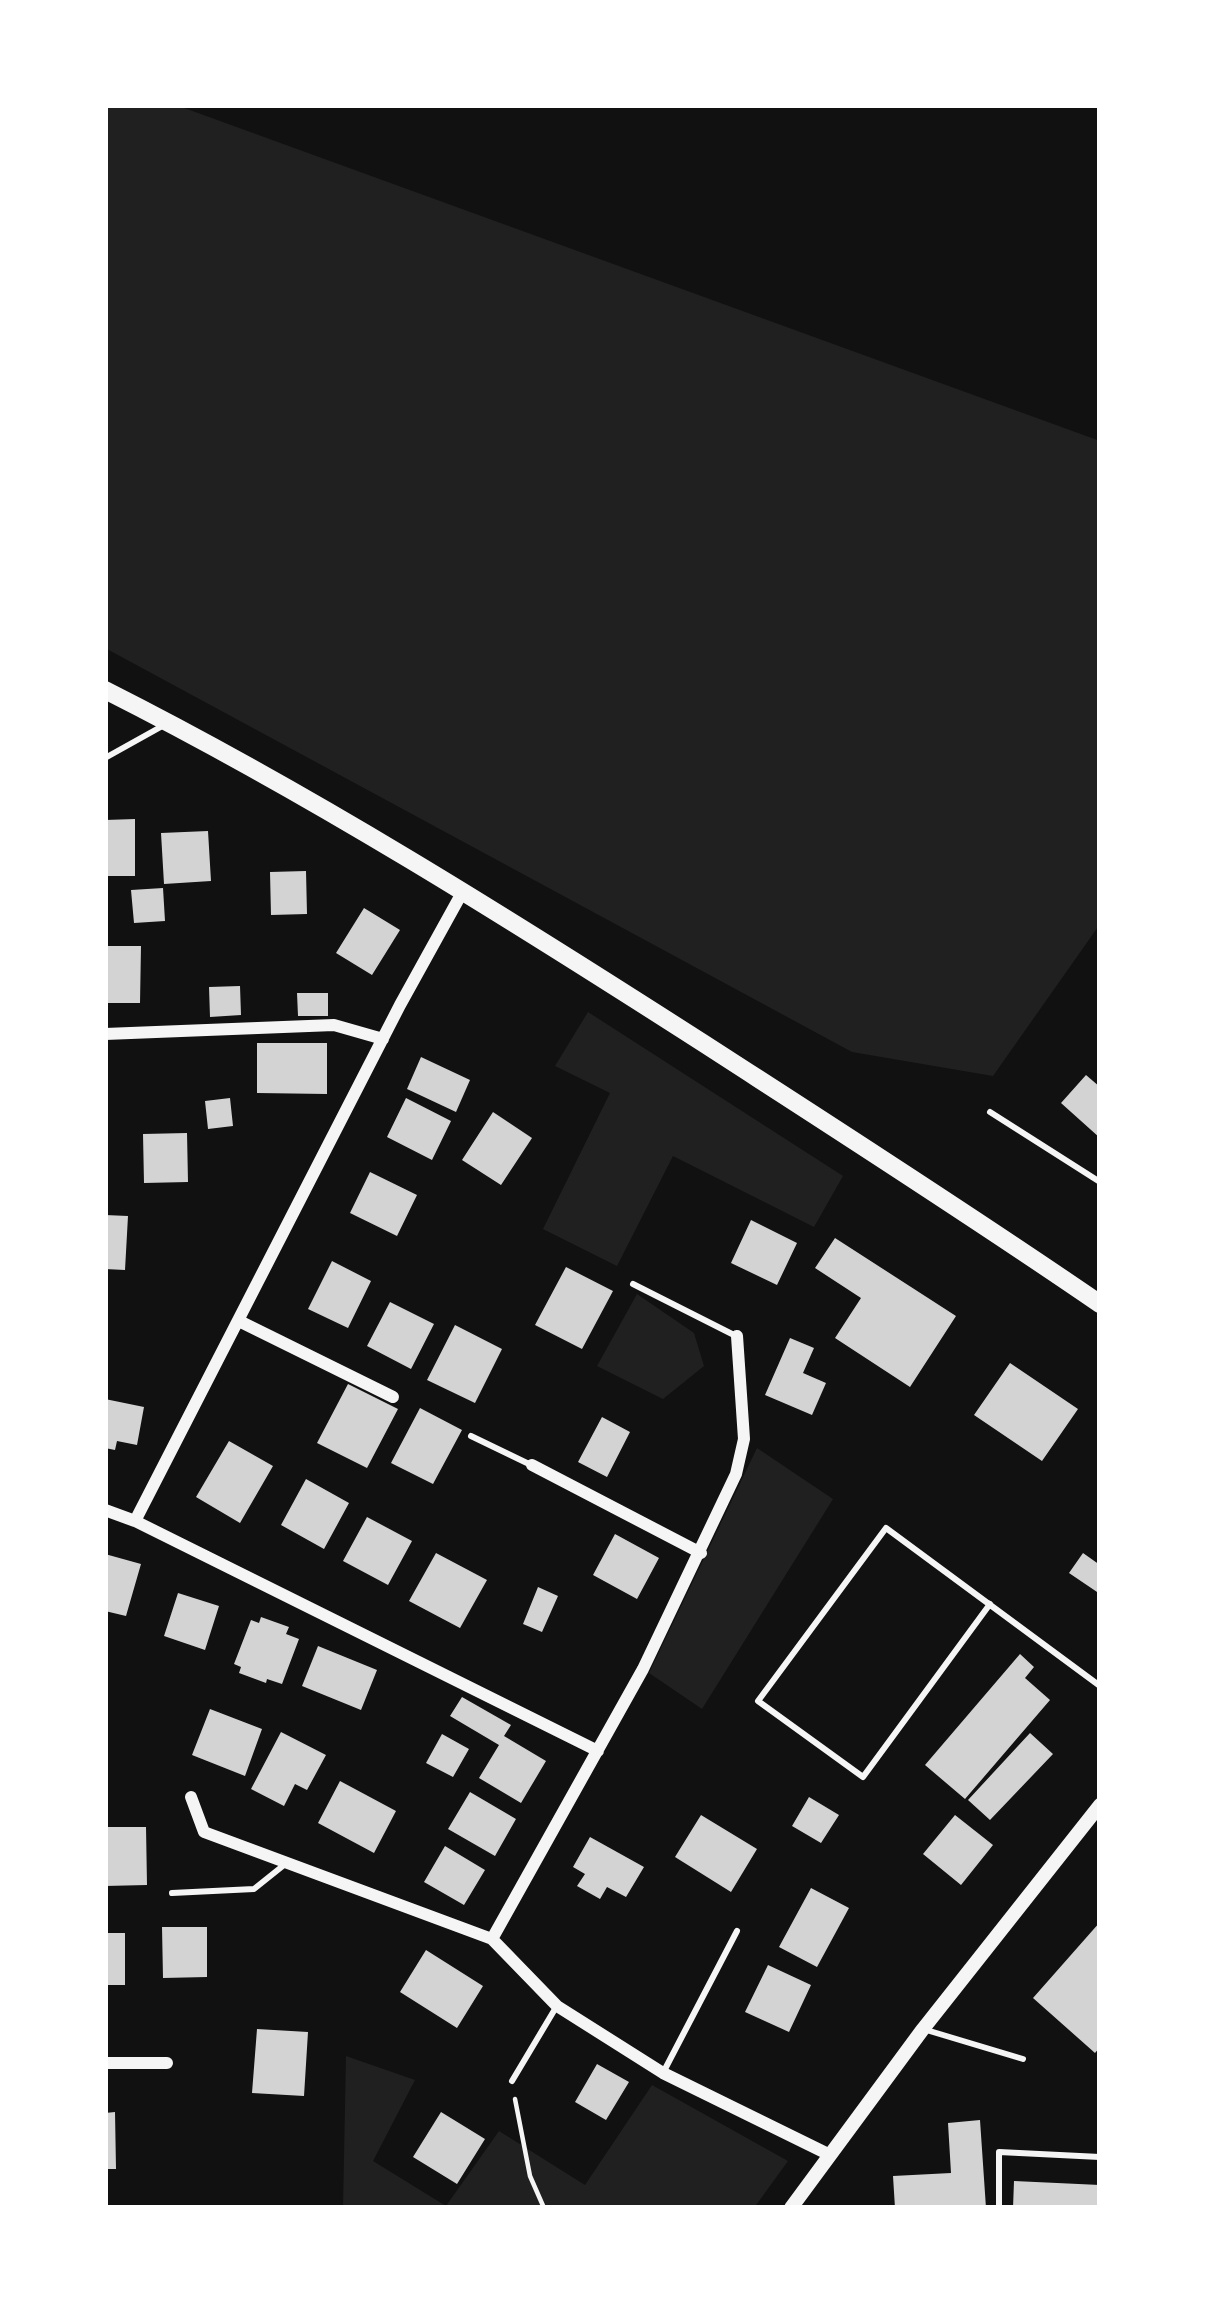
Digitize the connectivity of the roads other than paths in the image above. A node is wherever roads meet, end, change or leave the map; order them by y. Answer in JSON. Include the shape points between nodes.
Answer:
{"nodes":[{"id":1,"x":105,"y":690,"type":"edge"},
{"id":2,"x":169,"y":722,"type":"junction"},
{"id":3,"x":105,"y":758,"type":"edge"},
{"id":4,"x":463,"y":891,"type":"junction"},
{"id":5,"x":105,"y":1034,"type":"edge"},
{"id":6,"x":383,"y":1039,"type":"junction"},
{"id":7,"x":990,"y":1112,"type":"dead end"},
{"id":8,"x":1100,"y":1182,"type":"edge"},
{"id":9,"x":632,"y":1283,"type":"dead end"},
{"id":10,"x":1100,"y":1304,"type":"edge"},
{"id":11,"x":239,"y":1322,"type":"junction"},
{"id":12,"x":737,"y":1336,"type":"joint"},
{"id":13,"x":393,"y":1397,"type":"dead end"},
{"id":14,"x":471,"y":1436,"type":"dead end"},
{"id":15,"x":532,"y":1466,"type":"joint"},
{"id":16,"x":105,"y":1510,"type":"edge"},
{"id":17,"x":135,"y":1521,"type":"junction"},
{"id":18,"x":701,"y":1553,"type":"junction"},
{"id":19,"x":990,"y":1604,"type":"junction"},
{"id":20,"x":1100,"y":1686,"type":"edge"},
{"id":21,"x":598,"y":1751,"type":"junction"},
{"id":22,"x":191,"y":1797,"type":"dead end"},
{"id":23,"x":1100,"y":1805,"type":"edge"},
{"id":24,"x":284,"y":1865,"type":"junction"},
{"id":25,"x":172,"y":1893,"type":"dead end"},
{"id":26,"x":737,"y":1930,"type":"dead end"},
{"id":27,"x":492,"y":1939,"type":"junction"},
{"id":28,"x":557,"y":2006,"type":"junction"},
{"id":29,"x":923,"y":2029,"type":"junction"},
{"id":30,"x":1023,"y":2059,"type":"dead end"},
{"id":31,"x":105,"y":2063,"type":"edge"},
{"id":32,"x":167,"y":2063,"type":"dead end"},
{"id":33,"x":663,"y":2073,"type":"junction"},
{"id":34,"x":512,"y":2081,"type":"road end"},
{"id":35,"x":830,"y":2155,"type":"junction"},
{"id":36,"x":1100,"y":2157,"type":"edge"},
{"id":37,"x":791,"y":2208,"type":"edge"},
{"id":38,"x":999,"y":2208,"type":"edge"}],
"edges":[{"from":1,"to":2,"type":"highway"},
{"from":2,"to":3,"type":"lane"},
{"from":2,"to":4,"type":"highway"},
{"from":4,"to":6,"type":"street"},
{"from":4,"to":10,"type":"highway"},
{"from":5,"to":6,"type":"street","via":[[334,1025]]},
{"from":6,"to":11,"type":"street"},
{"from":7,"to":8,"type":"lane"},
{"from":9,"to":12,"type":"lane"},
{"from":11,"to":13,"type":"street"},
{"from":11,"to":17,"type":"street"},
{"from":12,"to":18,"type":"street","via":[[744,1439]]},
{"from":14,"to":15,"type":"lane"},
{"from":15,"to":18,"type":"street"},
{"from":16,"to":17,"type":"street"},
{"from":17,"to":21,"type":"street"},
{"from":18,"to":21,"type":"street"},
{"from":19,"to":19,"type":"lane","via":[[862,1777],[758,1701],[886,1528]]},
{"from":19,"to":20,"type":"lane"},
{"from":21,"to":27,"type":"street"},
{"from":22,"to":24,"type":"street","via":[[204,1832]]},
{"from":23,"to":29,"type":"street"},
{"from":24,"to":25,"type":"lane","via":[[254,1889]]},
{"from":24,"to":27,"type":"street"},
{"from":26,"to":33,"type":"lane"},
{"from":27,"to":28,"type":"street"},
{"from":28,"to":33,"type":"street"},
{"from":28,"to":34,"type":"lane"},
{"from":29,"to":30,"type":"lane"},
{"from":29,"to":35,"type":"street"},
{"from":31,"to":32,"type":"street"},
{"from":33,"to":35,"type":"street"},
{"from":35,"to":37,"type":"street"},
{"from":36,"to":38,"type":"lane","via":[[999,2152]]}]}
